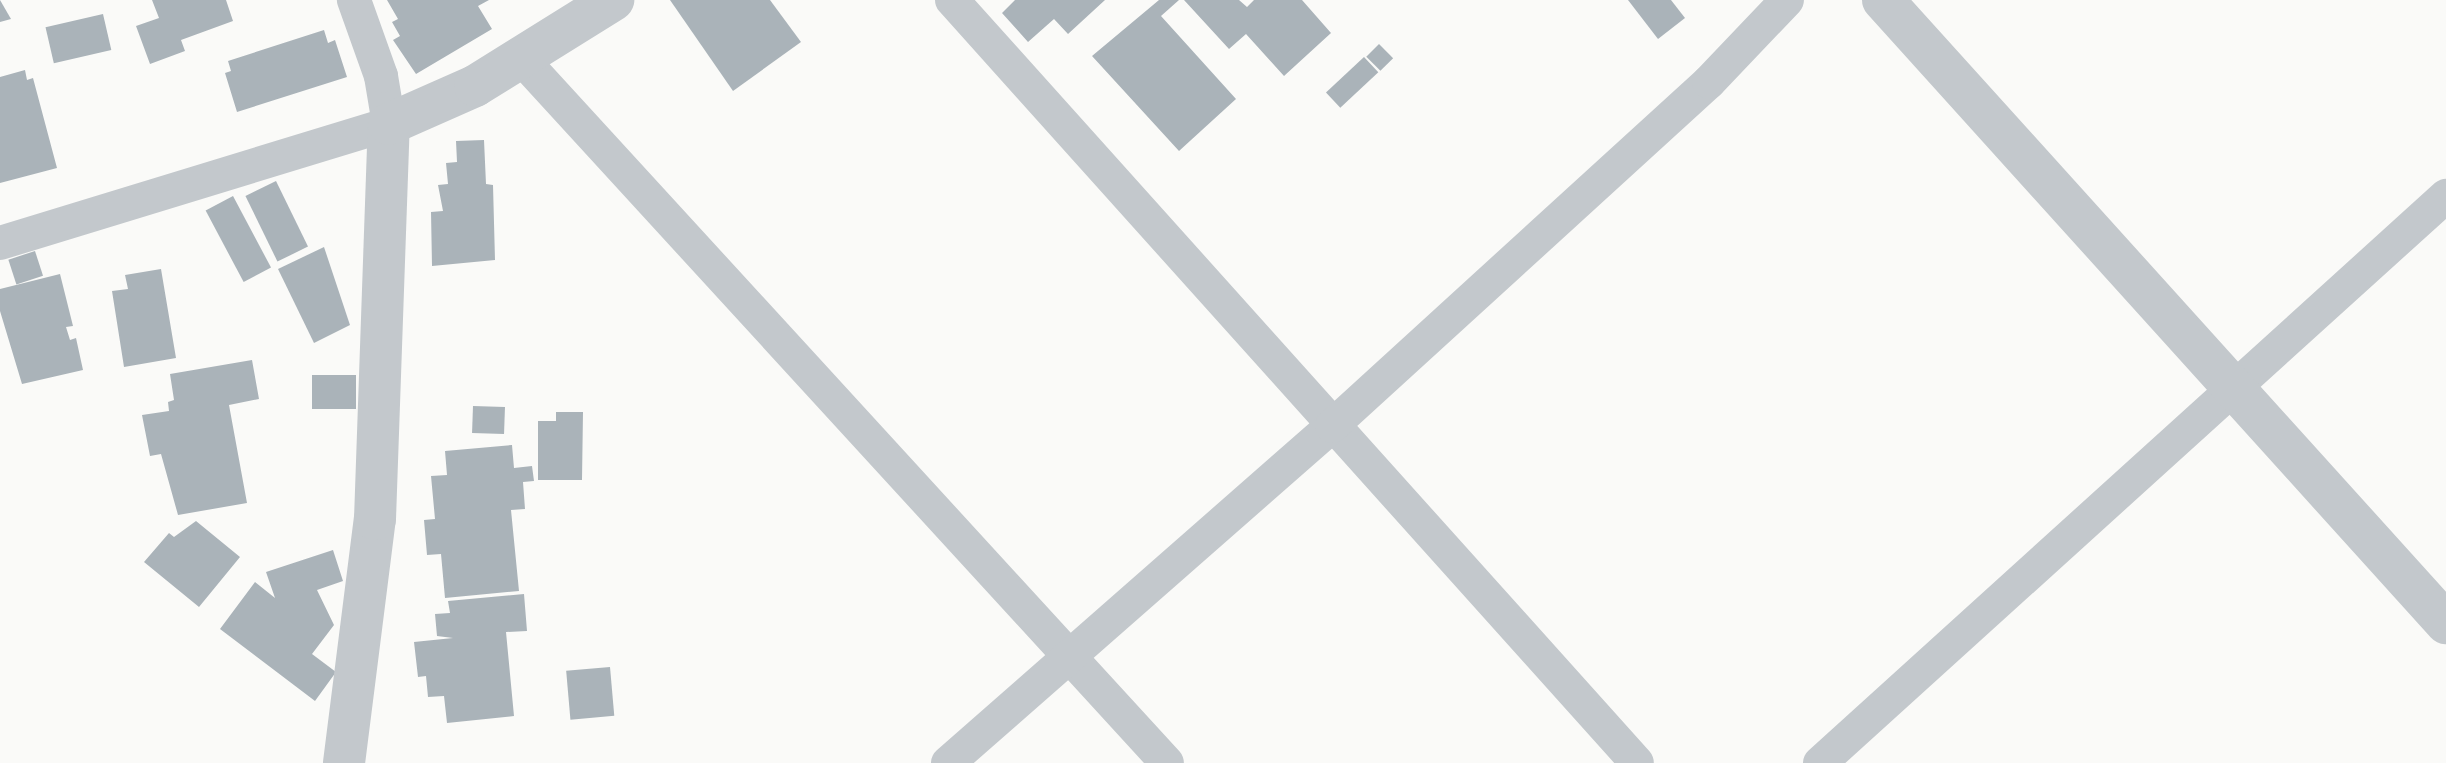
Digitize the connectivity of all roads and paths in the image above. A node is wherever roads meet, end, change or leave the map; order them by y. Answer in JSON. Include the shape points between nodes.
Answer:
{"nodes":[{"id":1,"x":354,"y":0,"type":"edge"},
{"id":2,"x":613,"y":0,"type":"edge"},
{"id":3,"x":952,"y":0,"type":"edge"},
{"id":4,"x":1787,"y":0,"type":"edge"},
{"id":5,"x":1883,"y":0,"type":"edge"},
{"id":6,"x":521,"y":58,"type":"junction"},
{"id":7,"x":389,"y":124,"type":"junction"},
{"id":8,"x":2446,"y":196,"type":"edge"},
{"id":9,"x":0,"y":243,"type":"edge"},
{"id":10,"x":2233,"y":386,"type":"junction"},
{"id":11,"x":1332,"y":426,"type":"junction"},
{"id":12,"x":2446,"y":623,"type":"edge"},
{"id":13,"x":1069,"y":656,"type":"junction"},
{"id":14,"x":344,"y":763,"type":"edge"},
{"id":15,"x":948,"y":763,"type":"edge"},
{"id":16,"x":1167,"y":763,"type":"edge"},
{"id":17,"x":1637,"y":763,"type":"edge"},
{"id":18,"x":1820,"y":763,"type":"edge"}],
"edges":[{"from":1,"to":7,"type":"street","via":[[381,76]]},
{"from":2,"to":6,"type":"street"},
{"from":3,"to":11,"type":"street"},
{"from":4,"to":11,"type":"street","via":[[1709,82]]},
{"from":5,"to":10,"type":"street"},
{"from":6,"to":7,"type":"street","via":[[475,86]]},
{"from":6,"to":13,"type":"street"},
{"from":7,"to":9,"type":"street"},
{"from":7,"to":14,"type":"street","via":[[375,519]]},
{"from":8,"to":10,"type":"street"},
{"from":10,"to":12,"type":"street"},
{"from":10,"to":18,"type":"street"},
{"from":11,"to":13,"type":"street"},
{"from":11,"to":17,"type":"street"},
{"from":13,"to":15,"type":"street"},
{"from":13,"to":16,"type":"street"}]}
